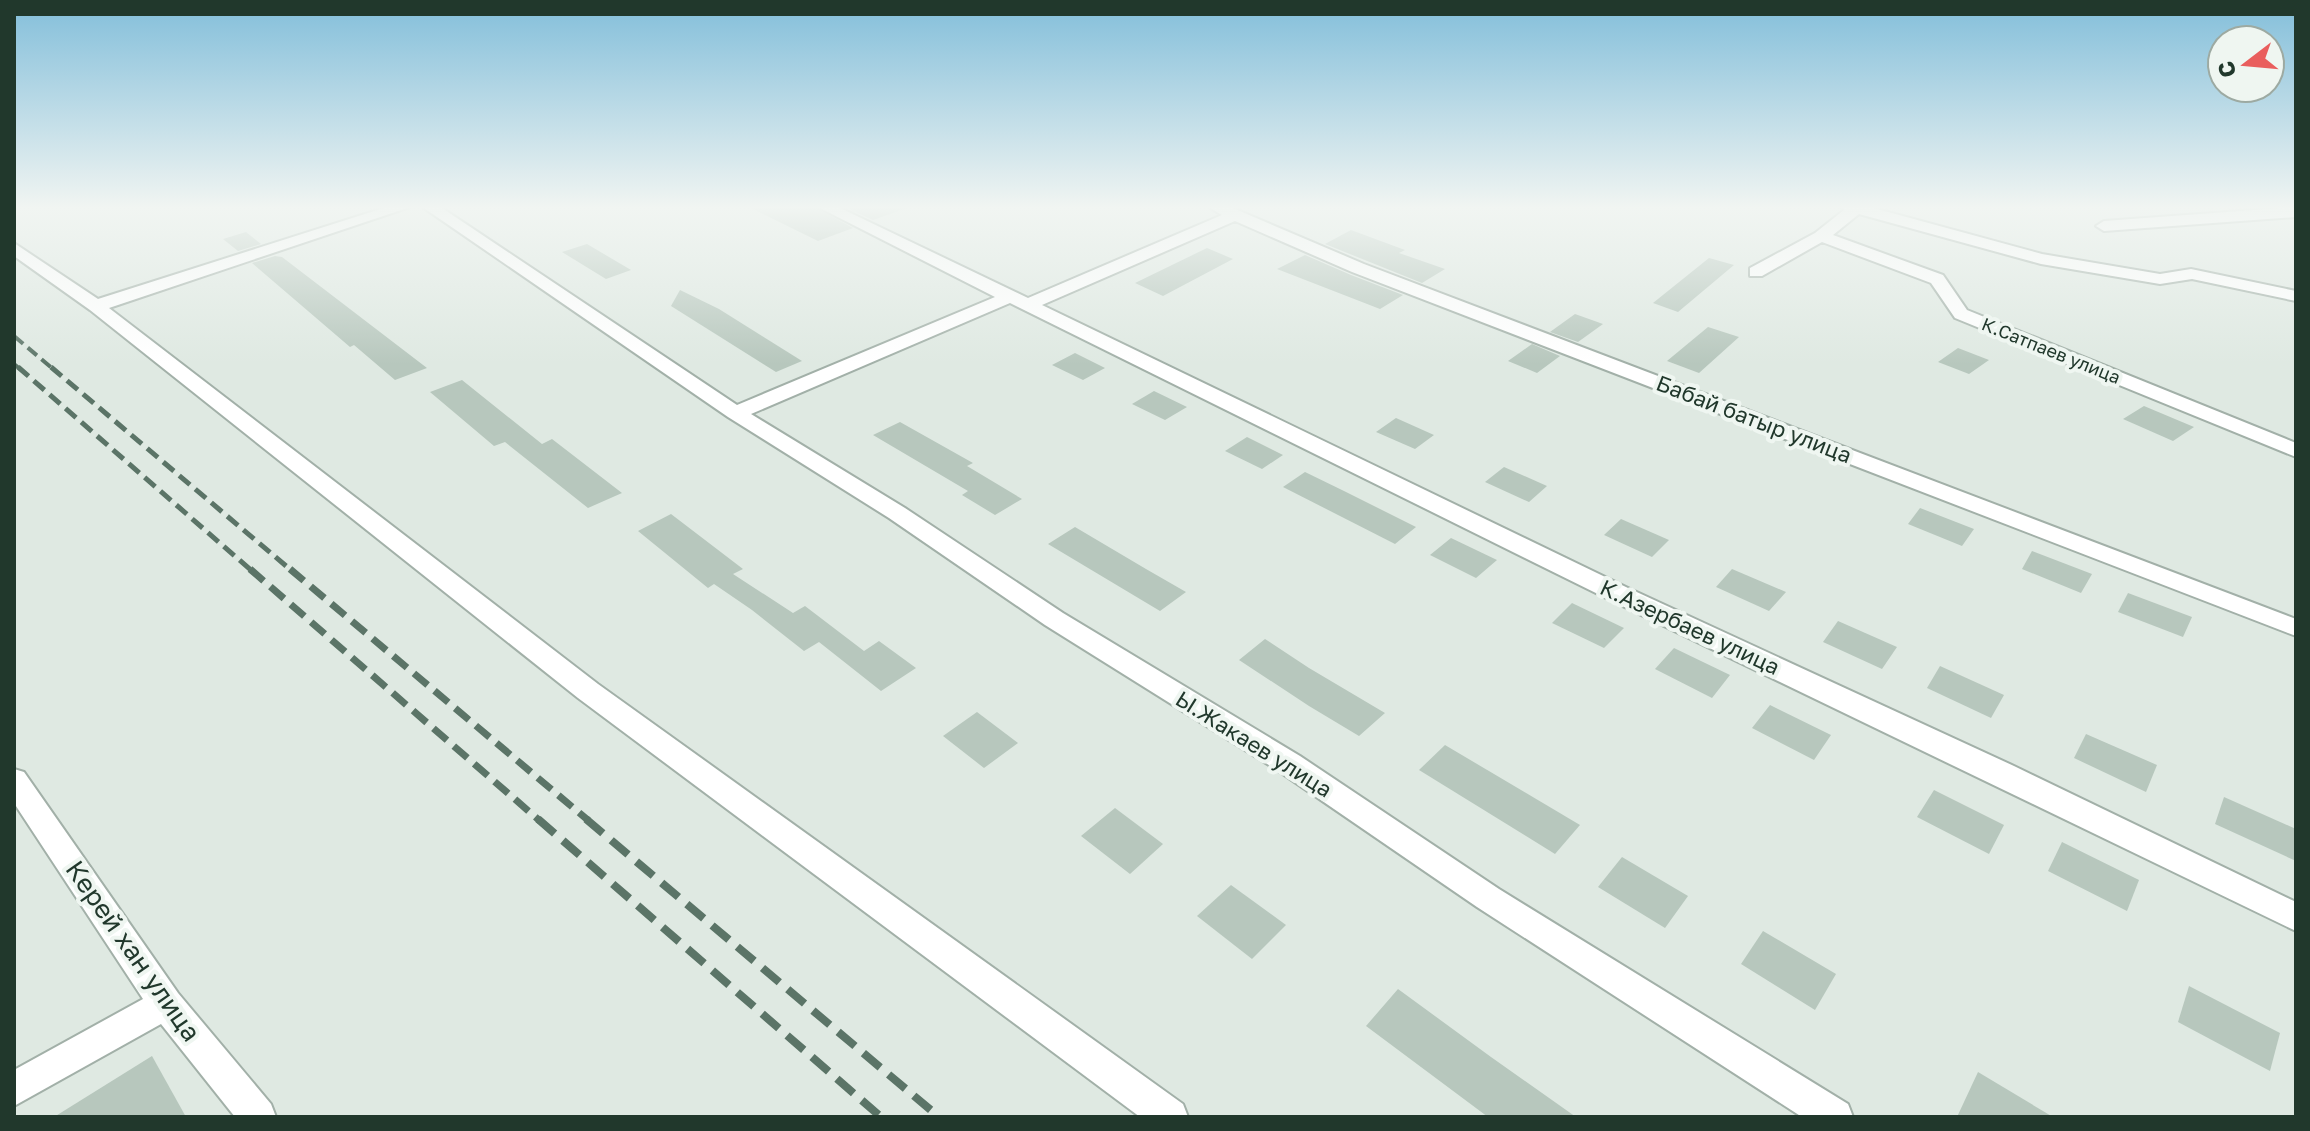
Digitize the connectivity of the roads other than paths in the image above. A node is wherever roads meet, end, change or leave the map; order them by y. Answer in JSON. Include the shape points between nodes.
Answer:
{"nodes":[{"id":1,"x":29,"y":259,"type":"edge"},
{"id":2,"x":242,"y":259,"type":"edge"},
{"id":3,"x":508,"y":259,"type":"edge"},
{"id":4,"x":934,"y":259,"type":"edge"},
{"id":5,"x":1122,"y":259,"type":"edge"},
{"id":6,"x":1337,"y":259,"type":"edge"},
{"id":7,"x":1780,"y":259,"type":"edge"},
{"id":8,"x":1882,"y":259,"type":"edge"},
{"id":9,"x":2068,"y":259,"type":"edge"},
{"id":10,"x":1756,"y":272,"type":"dead end"},
{"id":11,"x":1012,"y":296,"type":"junction"},
{"id":12,"x":2296,"y":296,"type":"edge"},
{"id":13,"x":1030,"y":304,"type":"junction"},
{"id":14,"x":96,"y":306,"type":"junction"},
{"id":15,"x":735,"y":413,"type":"junction"},
{"id":16,"x":2296,"y":451,"type":"edge"},
{"id":17,"x":2296,"y":628,"type":"edge"},
{"id":18,"x":14,"y":780,"type":"edge"},
{"id":19,"x":2296,"y":917,"type":"edge"},
{"id":20,"x":166,"y":1004,"type":"junction"},
{"id":21,"x":14,"y":1089,"type":"edge"},
{"id":22,"x":258,"y":1117,"type":"edge"},
{"id":23,"x":1170,"y":1117,"type":"edge"},
{"id":24,"x":1835,"y":1117,"type":"edge"}],
"edges":[{"from":1,"to":14,"type":"street"},
{"from":2,"to":14,"type":"street"},
{"from":3,"to":15,"type":"street","name":"Ы.Жакаев улица"},
{"from":4,"to":11,"type":"street","name":"К.Азербаев улица"},
{"from":5,"to":13,"type":"street"},
{"from":6,"to":17,"type":"street","name":"Бабай батыр улица"},
{"from":7,"to":10,"type":"street"},
{"from":8,"to":16,"type":"street","name":"К.Сатпаев улица","via":[[1937,279],[1961,314]]},
{"from":9,"to":12,"type":"street","via":[[2159,279],[2181,280],[2191,274]]},
{"from":11,"to":13,"type":"street","name":"К.Азербаев улица"},
{"from":11,"to":15,"type":"street"},
{"from":13,"to":19,"type":"street","name":"К.Азербаев улица","via":[[1300,440]]},
{"from":14,"to":23,"type":"street","via":[[588,691]]},
{"from":15,"to":24,"type":"street","name":"Ы.Жакаев улица"},
{"from":18,"to":20,"type":"street","name":"Керей хан улица"},
{"from":20,"to":21,"type":"street"},
{"from":20,"to":22,"type":"street","name":"Керей хан улица"}]}
